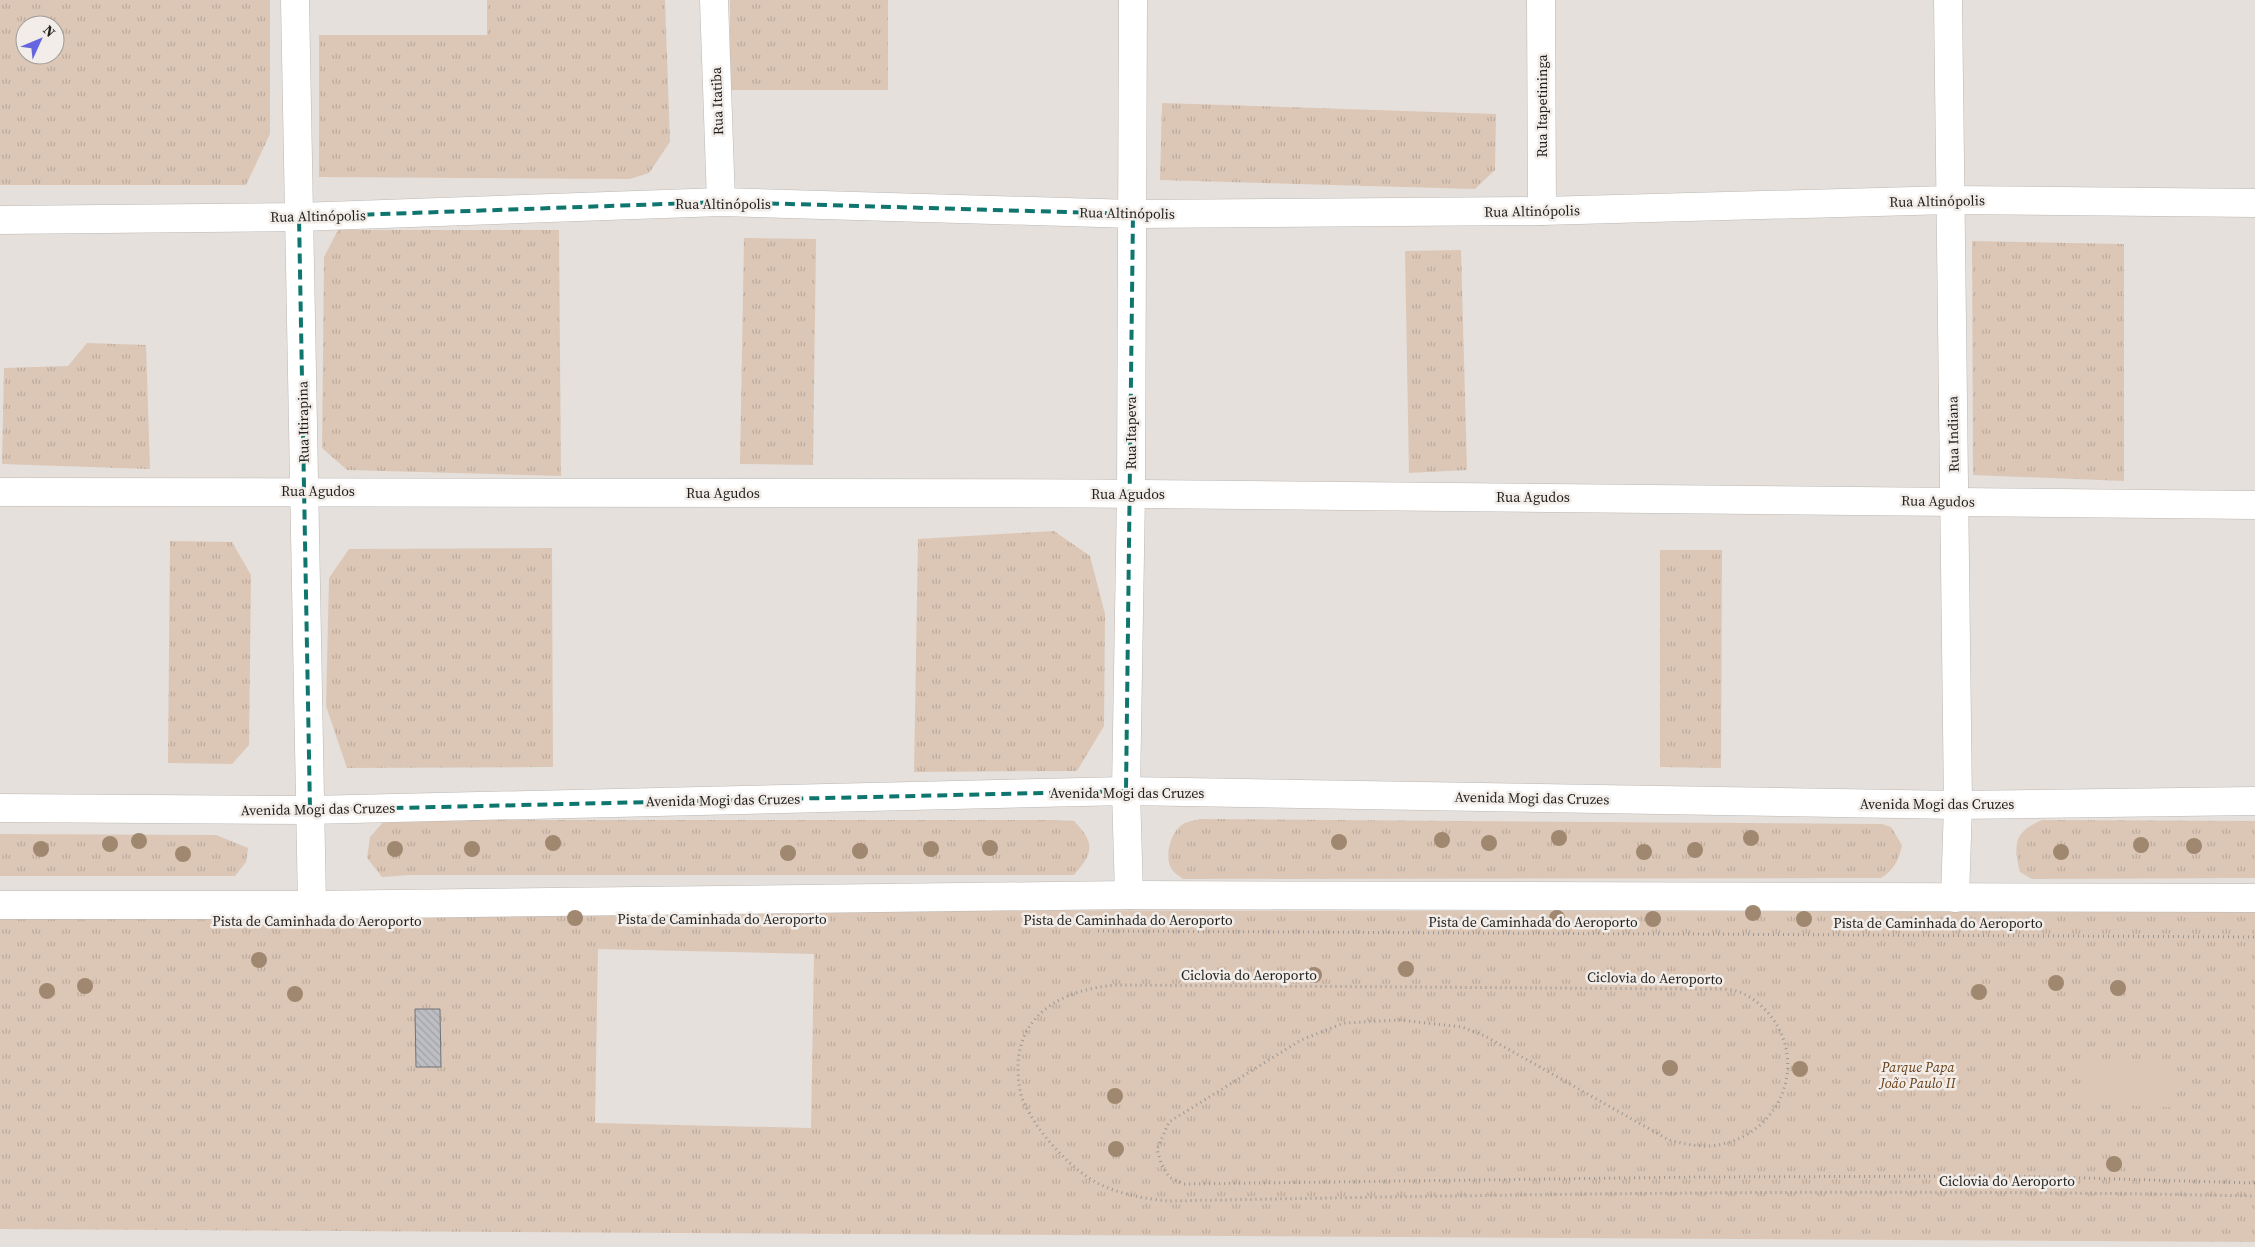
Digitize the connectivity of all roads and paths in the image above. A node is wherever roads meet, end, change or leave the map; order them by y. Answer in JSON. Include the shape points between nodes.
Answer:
{"nodes":[{"id":1,"x":295,"y":0,"type":"edge"},
{"id":2,"x":714,"y":0,"type":"edge"},
{"id":3,"x":1133,"y":0,"type":"edge"},
{"id":4,"x":1541,"y":0,"type":"edge"},
{"id":5,"x":1948,"y":0,"type":"edge"},
{"id":6,"x":1950,"y":200,"type":"junction"},
{"id":7,"x":721,"y":202,"type":"junction"},
{"id":8,"x":2255,"y":203,"type":"edge"},
{"id":9,"x":1542,"y":211,"type":"junction"},
{"id":10,"x":1133,"y":214,"type":"junction"},
{"id":11,"x":299,"y":217,"type":"junction"},
{"id":12,"x":0,"y":220,"type":"edge"},
{"id":13,"x":304,"y":491,"type":"junction"},
{"id":14,"x":0,"y":492,"type":"edge"},
{"id":15,"x":1131,"y":494,"type":"junction"},
{"id":16,"x":1954,"y":501,"type":"junction"},
{"id":17,"x":2255,"y":506,"type":"edge"},
{"id":18,"x":1126,"y":791,"type":"junction"},
{"id":19,"x":2255,"y":801,"type":"edge"},
{"id":20,"x":1958,"y":805,"type":"junction"},
{"id":21,"x":0,"y":808,"type":"edge"},
{"id":22,"x":310,"y":810,"type":"junction"},
{"id":23,"x":1129,"y":895,"type":"junction"},
{"id":24,"x":1956,"y":898,"type":"junction"},
{"id":25,"x":2255,"y":898,"type":"edge"},
{"id":26,"x":0,"y":904,"type":"edge"},
{"id":27,"x":312,"y":905,"type":"junction"},
{"id":28,"x":1088,"y":931,"type":"dead end"},
{"id":29,"x":2255,"y":936,"type":"edge"},
{"id":30,"x":2255,"y":1183,"type":"edge"},
{"id":31,"x":2255,"y":1196,"type":"edge"}],
"edges":[{"from":1,"to":11,"type":"street","name":"Rua Itirapina"},
{"from":2,"to":7,"type":"street","name":"Rua Itatiba"},
{"from":3,"to":10,"type":"street","name":"Rua Itapeva"},
{"from":4,"to":9,"type":"street","name":"Rua Itapetininga"},
{"from":5,"to":6,"type":"street","name":"Rua Indiana"},
{"from":6,"to":8,"type":"street","name":"Rua Altinópolis"},
{"from":6,"to":9,"type":"street","name":"Rua Altinópolis"},
{"from":6,"to":16,"type":"street","name":"Rua Indiana"},
{"from":7,"to":10,"type":"street","name":"Rua Altinópolis"},
{"from":7,"to":11,"type":"street","name":"Rua Altinópolis"},
{"from":9,"to":10,"type":"street","name":"Rua Altinópolis"},
{"from":10,"to":15,"type":"street","name":"Rua Itapeva"},
{"from":11,"to":12,"type":"street","name":"Rua Altinópolis"},
{"from":11,"to":13,"type":"street","name":"Rua Itirapina"},
{"from":13,"to":14,"type":"street","name":"Rua Agudos"},
{"from":13,"to":15,"type":"street","name":"Rua Agudos"},
{"from":13,"to":22,"type":"street","name":"Rua Itirapina"},
{"from":15,"to":16,"type":"street","name":"Rua Agudos"},
{"from":15,"to":18,"type":"street","name":"Rua Itapeva"},
{"from":16,"to":17,"type":"street","name":"Rua Agudos"},
{"from":16,"to":20,"type":"street","name":"Rua Indiana"},
{"from":18,"to":20,"type":"street","name":"Avenida Mogi das Cruzes"},
{"from":18,"to":22,"type":"street","name":"Avenida Mogi das Cruzes"},
{"from":18,"to":23,"type":"street","name":"Rua Itapeva"},
{"from":19,"to":20,"type":"street","name":"Avenida Mogi das Cruzes"},
{"from":20,"to":24,"type":"street","name":"Rua Indiana"},
{"from":21,"to":22,"type":"street","name":"Avenida Mogi das Cruzes"},
{"from":22,"to":27,"type":"street","name":"Rua Itirapina"},
{"from":23,"to":24,"type":"street"},
{"from":23,"to":27,"type":"street"},
{"from":24,"to":25,"type":"street"},
{"from":26,"to":27,"type":"street"},
{"from":28,"to":29,"type":"path","name":"Pista de Caminhada do Aeroporto"},
{"from":30,"to":31,"type":"path","name":"Ciclovia do Aeroporto","via":[[1983,1176],[1697,1176],[1183,1184],[1169,1177],[1157,1149],[1169,1122],[1301,1040],[1344,1023],[1400,1020],[1462,1027],[1485,1036],[1668,1140],[1701,1146],[1719,1145],[1753,1131],[1767,1119],[1785,1089],[1788,1069],[1784,1038],[1767,1010],[1737,991],[1116,985],[1074,992],[1054,1002],[1037,1015],[1019,1053],[1018,1074],[1023,1101],[1066,1159],[1082,1174],[1120,1192],[1168,1201],[1569,1194],[2101,1192]]}]}
